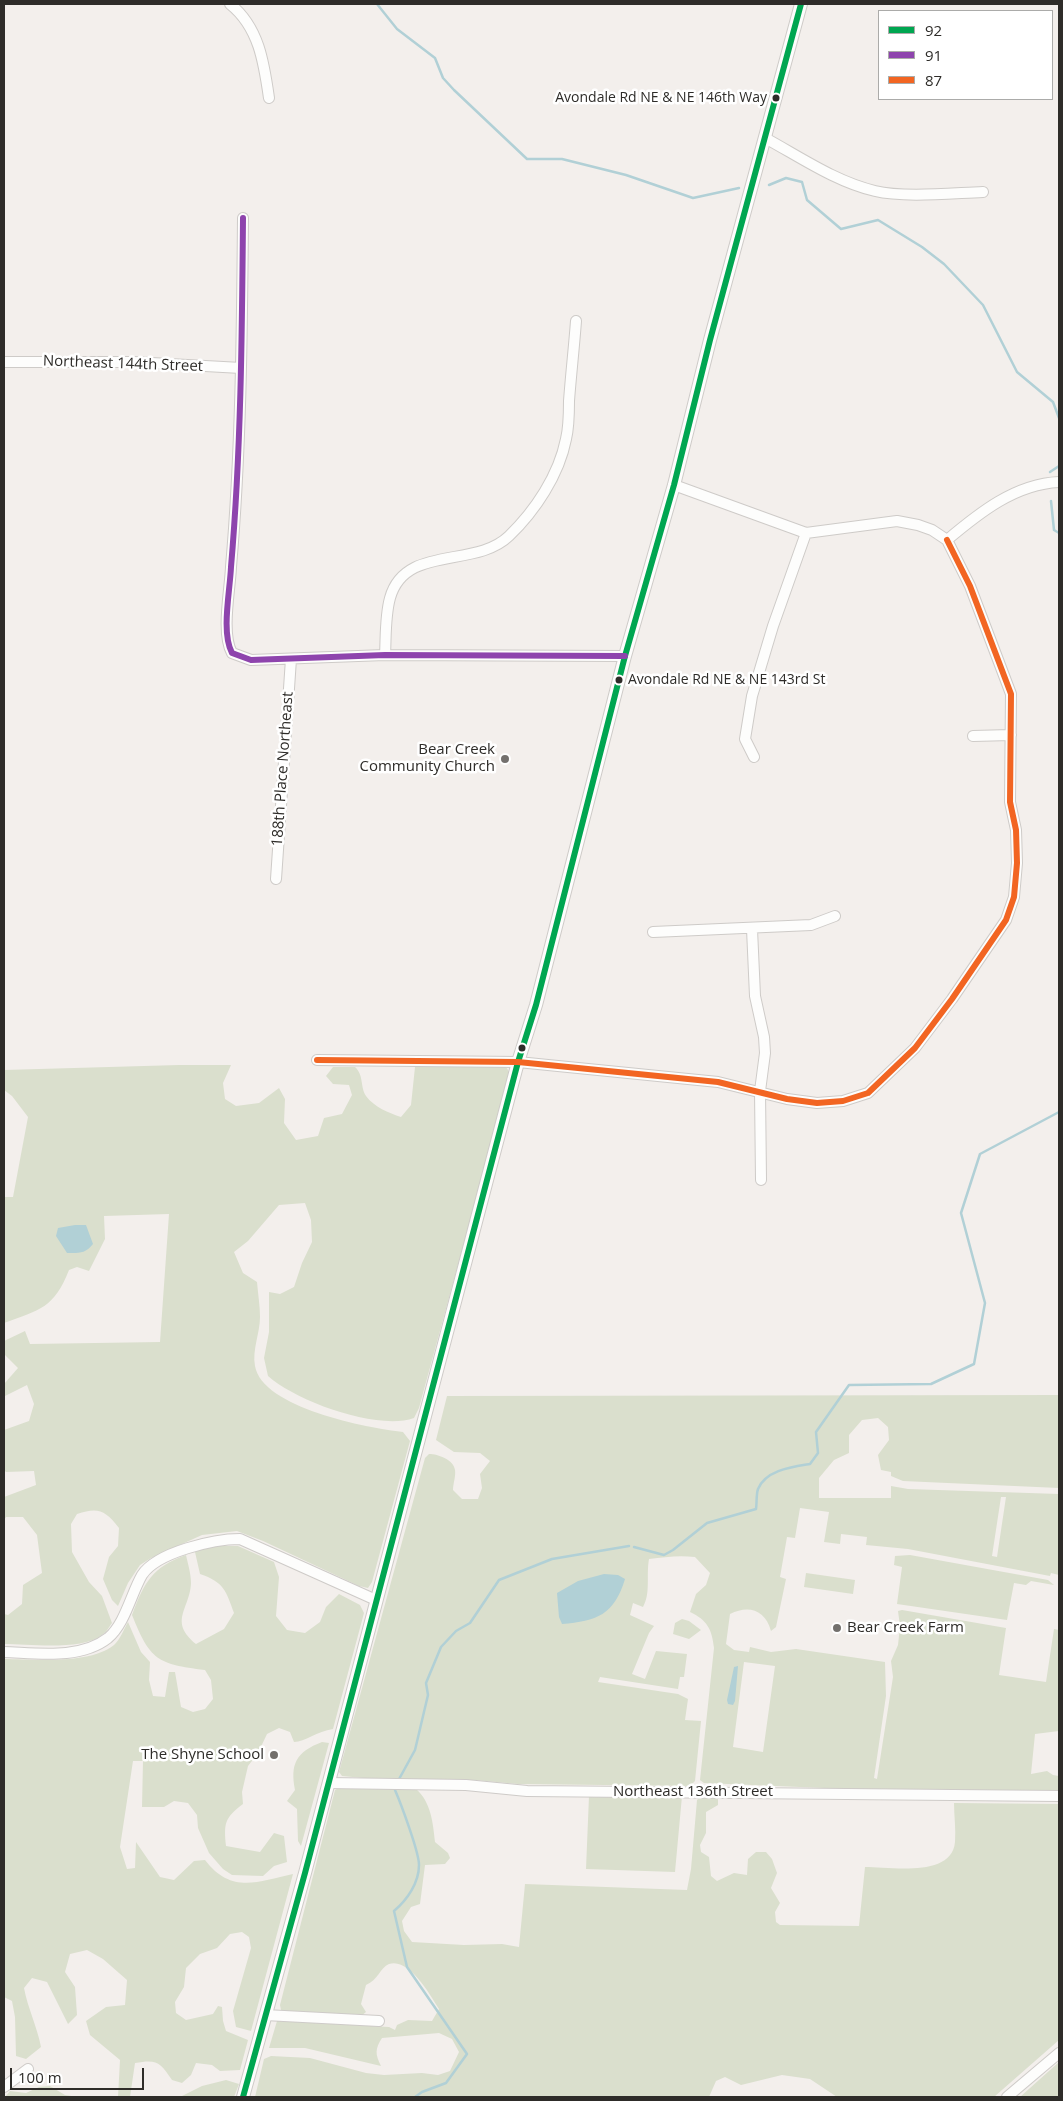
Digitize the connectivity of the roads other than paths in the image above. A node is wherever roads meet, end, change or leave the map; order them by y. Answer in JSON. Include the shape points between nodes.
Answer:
{"nodes":[{"id":1,"x":230,"y":4,"type":"edge"},
{"id":2,"x":801,"y":4,"type":"edge"},
{"id":3,"x":269,"y":98,"type":"dead end"},
{"id":4,"x":765,"y":138,"type":"junction"},
{"id":5,"x":983,"y":192,"type":"dead end"},
{"id":6,"x":243,"y":218,"type":"dead end"},
{"id":7,"x":576,"y":321,"type":"dead end"},
{"id":8,"x":4,"y":362,"type":"edge"},
{"id":9,"x":241,"y":368,"type":"junction"},
{"id":10,"x":1059,"y":482,"type":"edge"},
{"id":11,"x":674,"y":485,"type":"junction"},
{"id":12,"x":806,"y":534,"type":"junction"},
{"id":13,"x":947,"y":540,"type":"junction"},
{"id":14,"x":386,"y":655,"type":"junction"},
{"id":15,"x":625,"y":656,"type":"junction"},
{"id":16,"x":291,"y":659,"type":"junction"},
{"id":17,"x":1011,"y":735,"type":"junction"},
{"id":18,"x":973,"y":736,"type":"dead end"},
{"id":19,"x":754,"y":757,"type":"dead end"},
{"id":20,"x":276,"y":879,"type":"dead end"},
{"id":21,"x":835,"y":916,"type":"dead end"},
{"id":22,"x":752,"y":929,"type":"junction"},
{"id":23,"x":653,"y":932,"type":"dead end"},
{"id":24,"x":317,"y":1060,"type":"dead end"},
{"id":25,"x":518,"y":1062,"type":"junction"},
{"id":26,"x":760,"y":1091,"type":"junction"},
{"id":27,"x":761,"y":1180,"type":"dead end"},
{"id":28,"x":376,"y":1600,"type":"junction"},
{"id":29,"x":4,"y":1652,"type":"edge"},
{"id":30,"x":328,"y":1783,"type":"junction"},
{"id":31,"x":1059,"y":1796,"type":"edge"},
{"id":32,"x":265,"y":2015,"type":"junction"},
{"id":33,"x":379,"y":2021,"type":"dead end"},
{"id":34,"x":1059,"y":2053,"type":"edge"},
{"id":35,"x":28,"y":2069,"type":"dead end"},
{"id":36,"x":4,"y":2086,"type":"edge"},
{"id":37,"x":243,"y":2097,"type":"edge"},
{"id":38,"x":1008,"y":2097,"type":"edge"}],
"edges":[{"from":1,"to":3,"type":"street","via":[[242,13],[255,35],[264,63]]},
{"from":2,"to":4,"type":"main road"},
{"from":4,"to":5,"type":"street","via":[[844,180],[876,192]]},
{"from":4,"to":11,"type":"main road"},
{"from":6,"to":9,"type":"street"},
{"from":7,"to":14,"type":"street","via":[[567,439],[544,493],[508,537],[491,549],[476,555],[428,561],[409,571],[390,597]]},
{"from":8,"to":9,"type":"street","name":"Northeast 144th Street","via":[[134,362]]},
{"from":9,"to":16,"type":"street","via":[[237,493],[227,620],[229,646],[232,653],[251,660]]},
{"from":10,"to":13,"type":"street","via":[[1021,491],[984,509]]},
{"from":11,"to":12,"type":"street"},
{"from":11,"to":15,"type":"main road"},
{"from":12,"to":13,"type":"street","via":[[897,521],[932,530]]},
{"from":12,"to":19,"type":"street","via":[[752,696],[745,739]]},
{"from":13,"to":17,"type":"street","via":[[970,586],[1011,694]]},
{"from":14,"to":15,"type":"street"},
{"from":14,"to":16,"type":"street"},
{"from":15,"to":25,"type":"main road","via":[[538,996]]},
{"from":16,"to":20,"type":"street","name":"188th Place Northeast"},
{"from":17,"to":18,"type":"street"},
{"from":17,"to":26,"type":"street","via":[[1010,802],[1016,830],[1017,863],[1014,897],[1006,920],[982,958],[915,1048],[868,1093],[843,1101],[817,1103],[787,1100]]},
{"from":21,"to":22,"type":"street","via":[[811,925]]},
{"from":22,"to":23,"type":"street"},
{"from":22,"to":26,"type":"street","via":[[755,996],[765,1054]]},
{"from":24,"to":25,"type":"street"},
{"from":25,"to":26,"type":"street","via":[[718,1082]]},
{"from":25,"to":28,"type":"main road"},
{"from":26,"to":27,"type":"street"},
{"from":28,"to":29,"type":"street","via":[[240,1539],[223,1539],[160,1560],[143,1573],[108,1638],[92,1647],[75,1652]]},
{"from":28,"to":30,"type":"main road"},
{"from":30,"to":31,"type":"street","name":"Northeast 136th Street","via":[[466,1785],[527,1792]]},
{"from":30,"to":32,"type":"main road"},
{"from":32,"to":33,"type":"street"},
{"from":32,"to":37,"type":"main road"},
{"from":34,"to":38,"type":"street"},
{"from":35,"to":36,"type":"street"}]}
